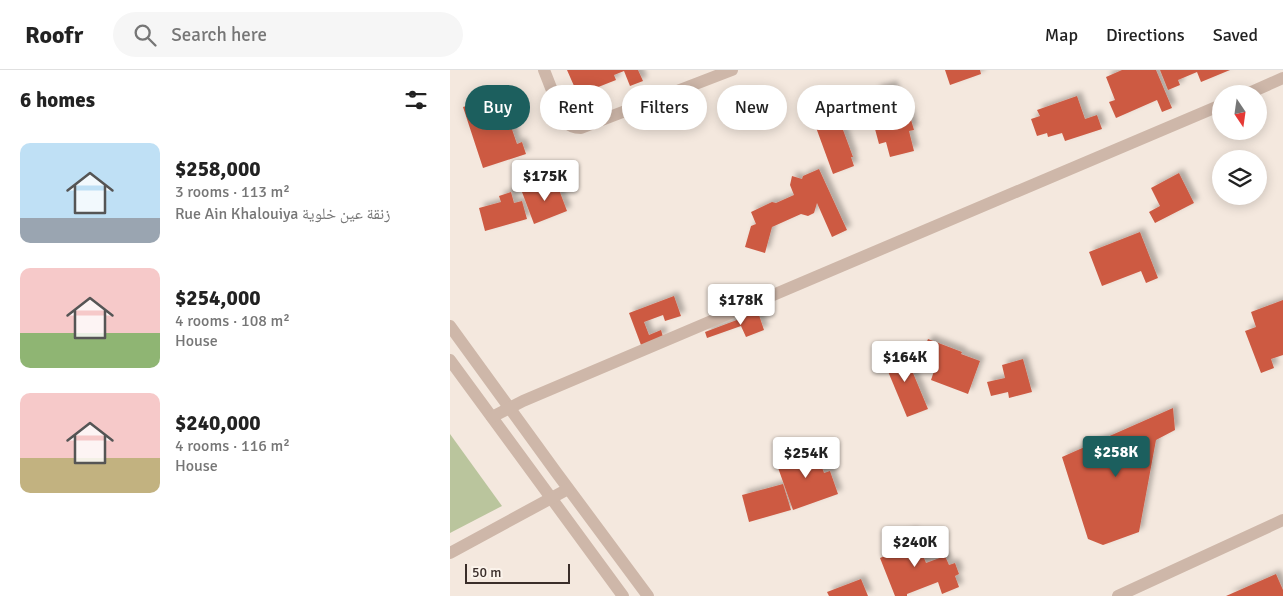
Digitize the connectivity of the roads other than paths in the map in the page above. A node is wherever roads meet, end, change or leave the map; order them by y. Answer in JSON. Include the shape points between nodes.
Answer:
{"nodes":[{"id":1,"x":544,"y":70,"type":"edge"},
{"id":2,"x":732,"y":70,"type":"edge"},
{"id":3,"x":1283,"y":78,"type":"edge"},
{"id":4,"x":1267,"y":85,"type":"edge"},
{"id":5,"x":1212,"y":109,"type":"edge"},
{"id":6,"x":450,"y":326,"type":"edge"},
{"id":7,"x":450,"y":360,"type":"edge"},
{"id":8,"x":509,"y":408,"type":"junction"},
{"id":9,"x":492,"y":417,"type":"junction"},
{"id":10,"x":568,"y":489,"type":"junction"},
{"id":11,"x":551,"y":499,"type":"junction"},
{"id":12,"x":1283,"y":520,"type":"edge"},
{"id":13,"x":450,"y":553,"type":"edge"},
{"id":14,"x":622,"y":596,"type":"edge"},
{"id":15,"x":648,"y":596,"type":"edge"},
{"id":16,"x":1118,"y":596,"type":"edge"}],
"edges":[{"from":1,"to":2,"type":"street","via":[[564,121],[574,128],[581,128]]},
{"from":3,"to":4,"type":"street"},
{"from":5,"to":8,"type":"street"},
{"from":6,"to":8,"type":"street"},
{"from":7,"to":9,"type":"street"},
{"from":8,"to":9,"type":"street"},
{"from":8,"to":10,"type":"street"},
{"from":9,"to":11,"type":"street"},
{"from":10,"to":11,"type":"street"},
{"from":10,"to":15,"type":"street"},
{"from":11,"to":13,"type":"street"},
{"from":11,"to":14,"type":"street"},
{"from":12,"to":16,"type":"street"}]}
